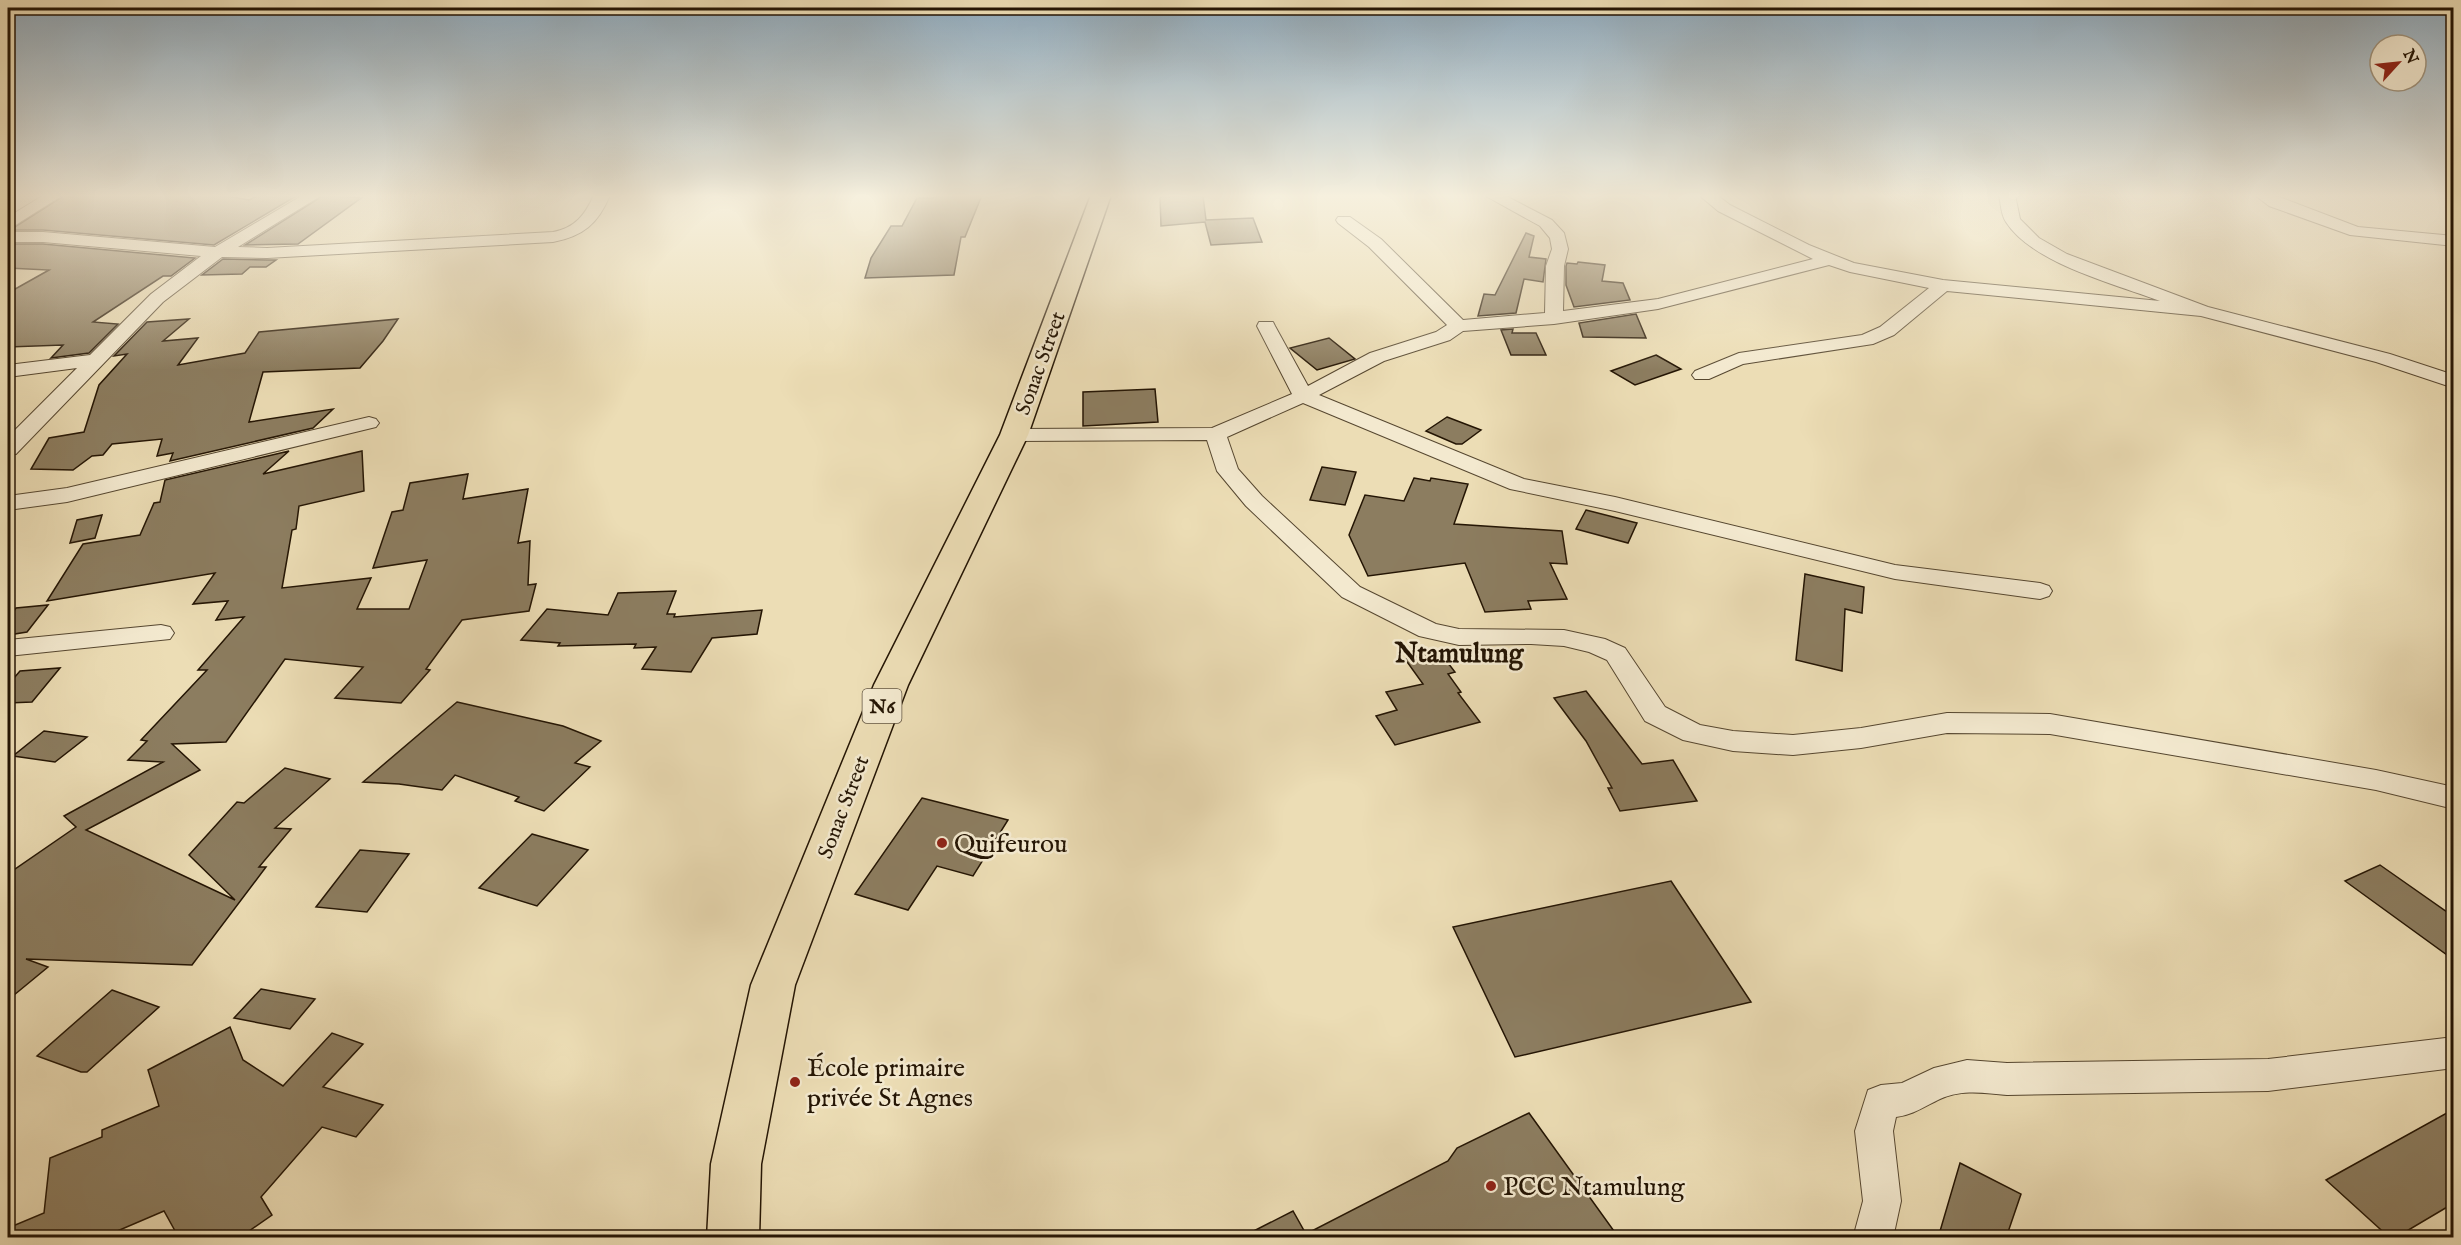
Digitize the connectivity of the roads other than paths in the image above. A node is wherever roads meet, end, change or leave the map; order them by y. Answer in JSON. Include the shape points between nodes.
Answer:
{"nodes":[{"id":1,"x":217,"y":253,"type":"edge"},
{"id":2,"x":1080,"y":253,"type":"edge"},
{"id":3,"x":1385,"y":253,"type":"edge"},
{"id":4,"x":1559,"y":253,"type":"edge"},
{"id":5,"x":1814,"y":253,"type":"edge"},
{"id":6,"x":2052,"y":253,"type":"edge"},
{"id":7,"x":1828,"y":260,"type":"junction"},
{"id":8,"x":1943,"y":285,"type":"junction"},
{"id":9,"x":2202,"y":311,"type":"junction"},
{"id":10,"x":1554,"y":318,"type":"junction"},
{"id":11,"x":1266,"y":326,"type":"dead end"},
{"id":12,"x":1458,"y":326,"type":"junction"},
{"id":13,"x":95,"y":360,"type":"junction"},
{"id":14,"x":8,"y":371,"type":"edge"},
{"id":15,"x":1702,"y":375,"type":"dead end"},
{"id":16,"x":2454,"y":382,"type":"edge"},
{"id":17,"x":1303,"y":396,"type":"junction"},
{"id":18,"x":369,"y":423,"type":"dead end"},
{"id":19,"x":1215,"y":434,"type":"junction"},
{"id":20,"x":1014,"y":435,"type":"junction"},
{"id":21,"x":8,"y":449,"type":"edge"},
{"id":22,"x":8,"y":503,"type":"edge"},
{"id":23,"x":2040,"y":591,"type":"dead end"},
{"id":24,"x":161,"y":633,"type":"dead end"},
{"id":25,"x":8,"y":648,"type":"edge"},
{"id":26,"x":2454,"y":798,"type":"edge"},
{"id":27,"x":2454,"y":1052,"type":"edge"},
{"id":28,"x":733,"y":1238,"type":"edge"},
{"id":29,"x":1873,"y":1238,"type":"edge"}],
"edges":[{"from":1,"to":13,"type":"street","via":[[157,298]]},
{"from":2,"to":20,"type":"highway","name":"Sonac Street","number":"N6"},
{"from":3,"to":12,"type":"street"},
{"from":4,"to":10,"type":"street"},
{"from":5,"to":7,"type":"street"},
{"from":6,"to":9,"type":"street"},
{"from":7,"to":8,"type":"street"},
{"from":7,"to":10,"type":"street","via":[[1658,304]]},
{"from":8,"to":9,"type":"street"},
{"from":8,"to":15,"type":"street","via":[[1887,331],[1866,340],[1739,359]]},
{"from":9,"to":16,"type":"street","via":[[2384,358]]},
{"from":10,"to":12,"type":"street"},
{"from":11,"to":17,"type":"street"},
{"from":12,"to":17,"type":"street","via":[[1443,336],[1377,357]]},
{"from":13,"to":14,"type":"street"},
{"from":13,"to":21,"type":"street"},
{"from":17,"to":19,"type":"street"},
{"from":17,"to":23,"type":"street","via":[[1518,484],[1895,572]]},
{"from":18,"to":22,"type":"street","via":[[67,495]]},
{"from":19,"to":20,"type":"street"},
{"from":19,"to":26,"type":"street","via":[[1228,471],[1254,501],[1351,592],[1428,630],[1459,637],[1531,636],[1596,645],[1616,654],[1655,714],[1693,732],[1733,741],[1793,745],[1947,723],[2050,724],[2376,780]]},
{"from":20,"to":28,"type":"highway","name":"Sonac Street","number":"N6","via":[[891,685],[773,985],[736,1164]]},
{"from":24,"to":25,"type":"street"},
{"from":27,"to":29,"type":"street","via":[[2268,1076],[1967,1076],[1934,1084],[1907,1099],[1881,1102],[1874,1131],[1882,1201]]}]}
